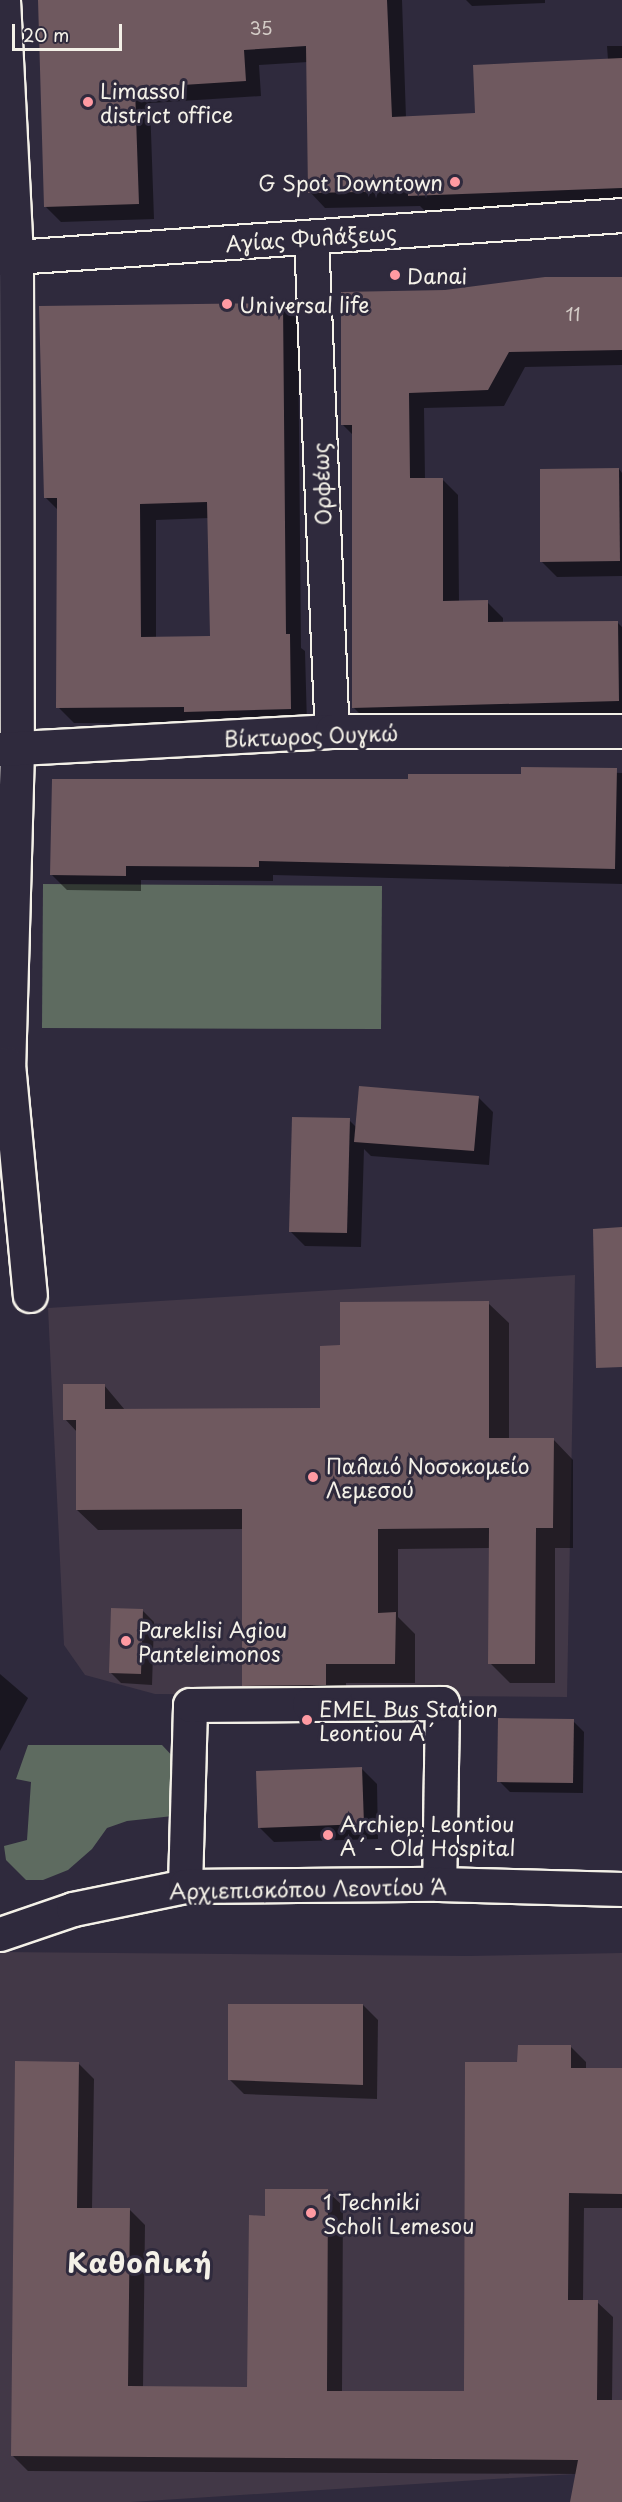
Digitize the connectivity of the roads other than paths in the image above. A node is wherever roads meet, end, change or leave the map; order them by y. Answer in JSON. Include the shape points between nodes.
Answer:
{"nodes":[{"id":1,"x":3,"y":0,"type":"edge"},
{"id":2,"x":622,"y":215,"type":"edge"},
{"id":3,"x":311,"y":237,"type":"junction"},
{"id":4,"x":8,"y":258,"type":"edge"},
{"id":5,"x":332,"y":731,"type":"junction"},
{"id":6,"x":622,"y":731,"type":"edge"},
{"id":7,"x":9,"y":749,"type":"edge"},
{"id":8,"x":30,"y":1294,"type":"dead end"},
{"id":9,"x":438,"y":1884,"type":"junction"},
{"id":10,"x":185,"y":1886,"type":"junction"},
{"id":11,"x":622,"y":1889,"type":"edge"},
{"id":12,"x":0,"y":1934,"type":"edge"}],
"edges":[{"from":1,"to":4,"type":"street"},
{"from":2,"to":3,"type":"street","name":"Αγίας Φυλάξεως"},
{"from":3,"to":4,"type":"street","name":"Αγίας Φυλάξεως"},
{"from":3,"to":5,"type":"street","name":"Ορφέως"},
{"from":4,"to":7,"type":"street"},
{"from":5,"to":6,"type":"street","name":"Βίκτωρος Ουγκώ"},
{"from":5,"to":7,"type":"street","name":"Βίκτωρος Ουγκώ"},
{"from":7,"to":8,"type":"street","via":[[8,1064]]},
{"from":9,"to":10,"type":"street","name":"Αρχιεπισκόπου Λεοντίου Α΄"},
{"from":9,"to":10,"type":"street","via":[[442,1703],[285,1704],[190,1705]]},
{"from":9,"to":11,"type":"street","name":"Αρχιεπισκόπου Λεοντίου Α΄"},
{"from":10,"to":12,"type":"street","name":"Αρχιεπισκόπου Λεοντίου Α΄","via":[[73,1909]]}]}
